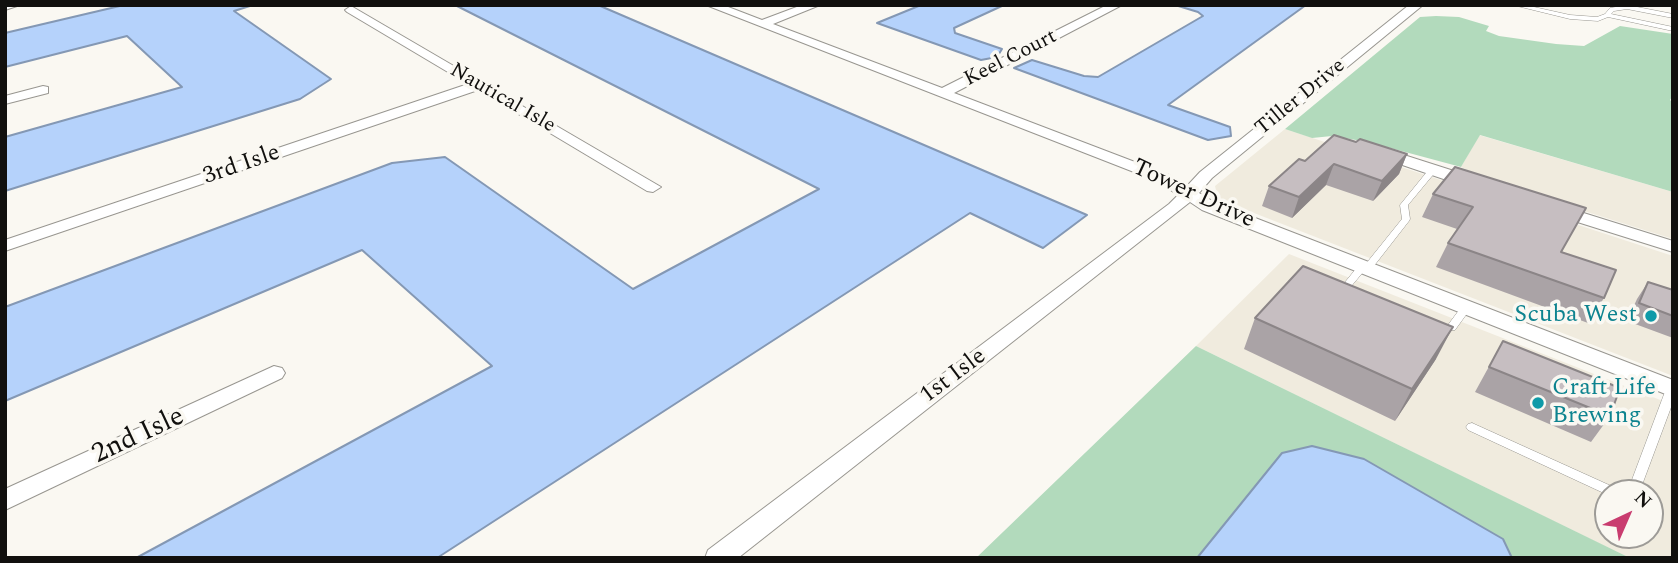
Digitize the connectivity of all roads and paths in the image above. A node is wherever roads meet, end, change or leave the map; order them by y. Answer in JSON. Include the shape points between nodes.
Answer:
{"nodes":[{"id":1,"x":14,"y":5,"type":"edge"},
{"id":2,"x":712,"y":5,"type":"edge"},
{"id":3,"x":814,"y":5,"type":"edge"},
{"id":4,"x":1116,"y":5,"type":"edge"},
{"id":5,"x":1417,"y":5,"type":"edge"},
{"id":6,"x":1516,"y":5,"type":"edge"},
{"id":7,"x":5,"y":7,"type":"edge"},
{"id":8,"x":351,"y":10,"type":"dead end"},
{"id":9,"x":1607,"y":15,"type":"junction"},
{"id":10,"x":1673,"y":16,"type":"edge"},
{"id":11,"x":762,"y":24,"type":"junction"},
{"id":12,"x":1673,"y":29,"type":"edge"},
{"id":13,"x":479,"y":85,"type":"junction"},
{"id":14,"x":43,"y":90,"type":"dead end"},
{"id":15,"x":943,"y":93,"type":"junction"},
{"id":16,"x":5,"y":100,"type":"edge"},
{"id":17,"x":1361,"y":147,"type":"edge"},
{"id":18,"x":1433,"y":170,"type":"junction"},
{"id":19,"x":653,"y":187,"type":"dead end"},
{"id":20,"x":1486,"y":187,"type":"edge"},
{"id":21,"x":1188,"y":194,"type":"junction"},
{"id":22,"x":1539,"y":204,"type":"edge"},
{"id":23,"x":5,"y":246,"type":"edge"},
{"id":24,"x":1673,"y":247,"type":"edge"},
{"id":25,"x":1364,"y":268,"type":"junction"},
{"id":26,"x":1347,"y":305,"type":"edge"},
{"id":27,"x":1466,"y":308,"type":"junction"},
{"id":28,"x":1425,"y":331,"type":"edge"},
{"id":29,"x":274,"y":373,"type":"dead end"},
{"id":30,"x":1672,"y":389,"type":"edge"},
{"id":31,"x":1472,"y":426,"type":"dead end"},
{"id":32,"x":1638,"y":479,"type":"edge"},
{"id":33,"x":1594,"y":483,"type":"edge"},
{"id":34,"x":5,"y":500,"type":"edge"},
{"id":35,"x":718,"y":558,"type":"edge"}],
"edges":[{"from":1,"to":7,"type":"street"},
{"from":2,"to":11,"type":"street","name":"Tower Drive"},
{"from":3,"to":11,"type":"street"},
{"from":4,"to":15,"type":"street","name":"Keel Court"},
{"from":5,"to":21,"type":"street","name":"Tiller Drive"},
{"from":6,"to":9,"type":"lane","via":[[1570,17],[1598,19]]},
{"from":8,"to":13,"type":"street","name":"Nautical Isle"},
{"from":9,"to":10,"type":"lane","via":[[1612,9],[1627,7]]},
{"from":9,"to":12,"type":"lane"},
{"from":11,"to":15,"type":"street","name":"Tower Drive"},
{"from":13,"to":19,"type":"street","name":"Nautical Isle"},
{"from":13,"to":23,"type":"street","name":"3rd Isle"},
{"from":14,"to":16,"type":"street"},
{"from":15,"to":21,"type":"street","name":"Tower Drive","via":[[1163,178]]},
{"from":17,"to":18,"type":"street"},
{"from":18,"to":20,"type":"street"},
{"from":18,"to":25,"type":"lane","via":[[1404,205],[1406,219]]},
{"from":21,"to":25,"type":"street","name":"Tower Drive"},
{"from":21,"to":35,"type":"street","name":"1st Isle"},
{"from":22,"to":24,"type":"street"},
{"from":25,"to":26,"type":"lane","via":[[1335,300]]},
{"from":25,"to":27,"type":"street","name":"Tower Drive"},
{"from":27,"to":28,"type":"lane","via":[[1451,328]]},
{"from":27,"to":30,"type":"street","name":"Tower Drive"},
{"from":29,"to":34,"type":"street","name":"2nd Isle"},
{"from":30,"to":32,"type":"lane"},
{"from":31,"to":33,"type":"lane"}]}
